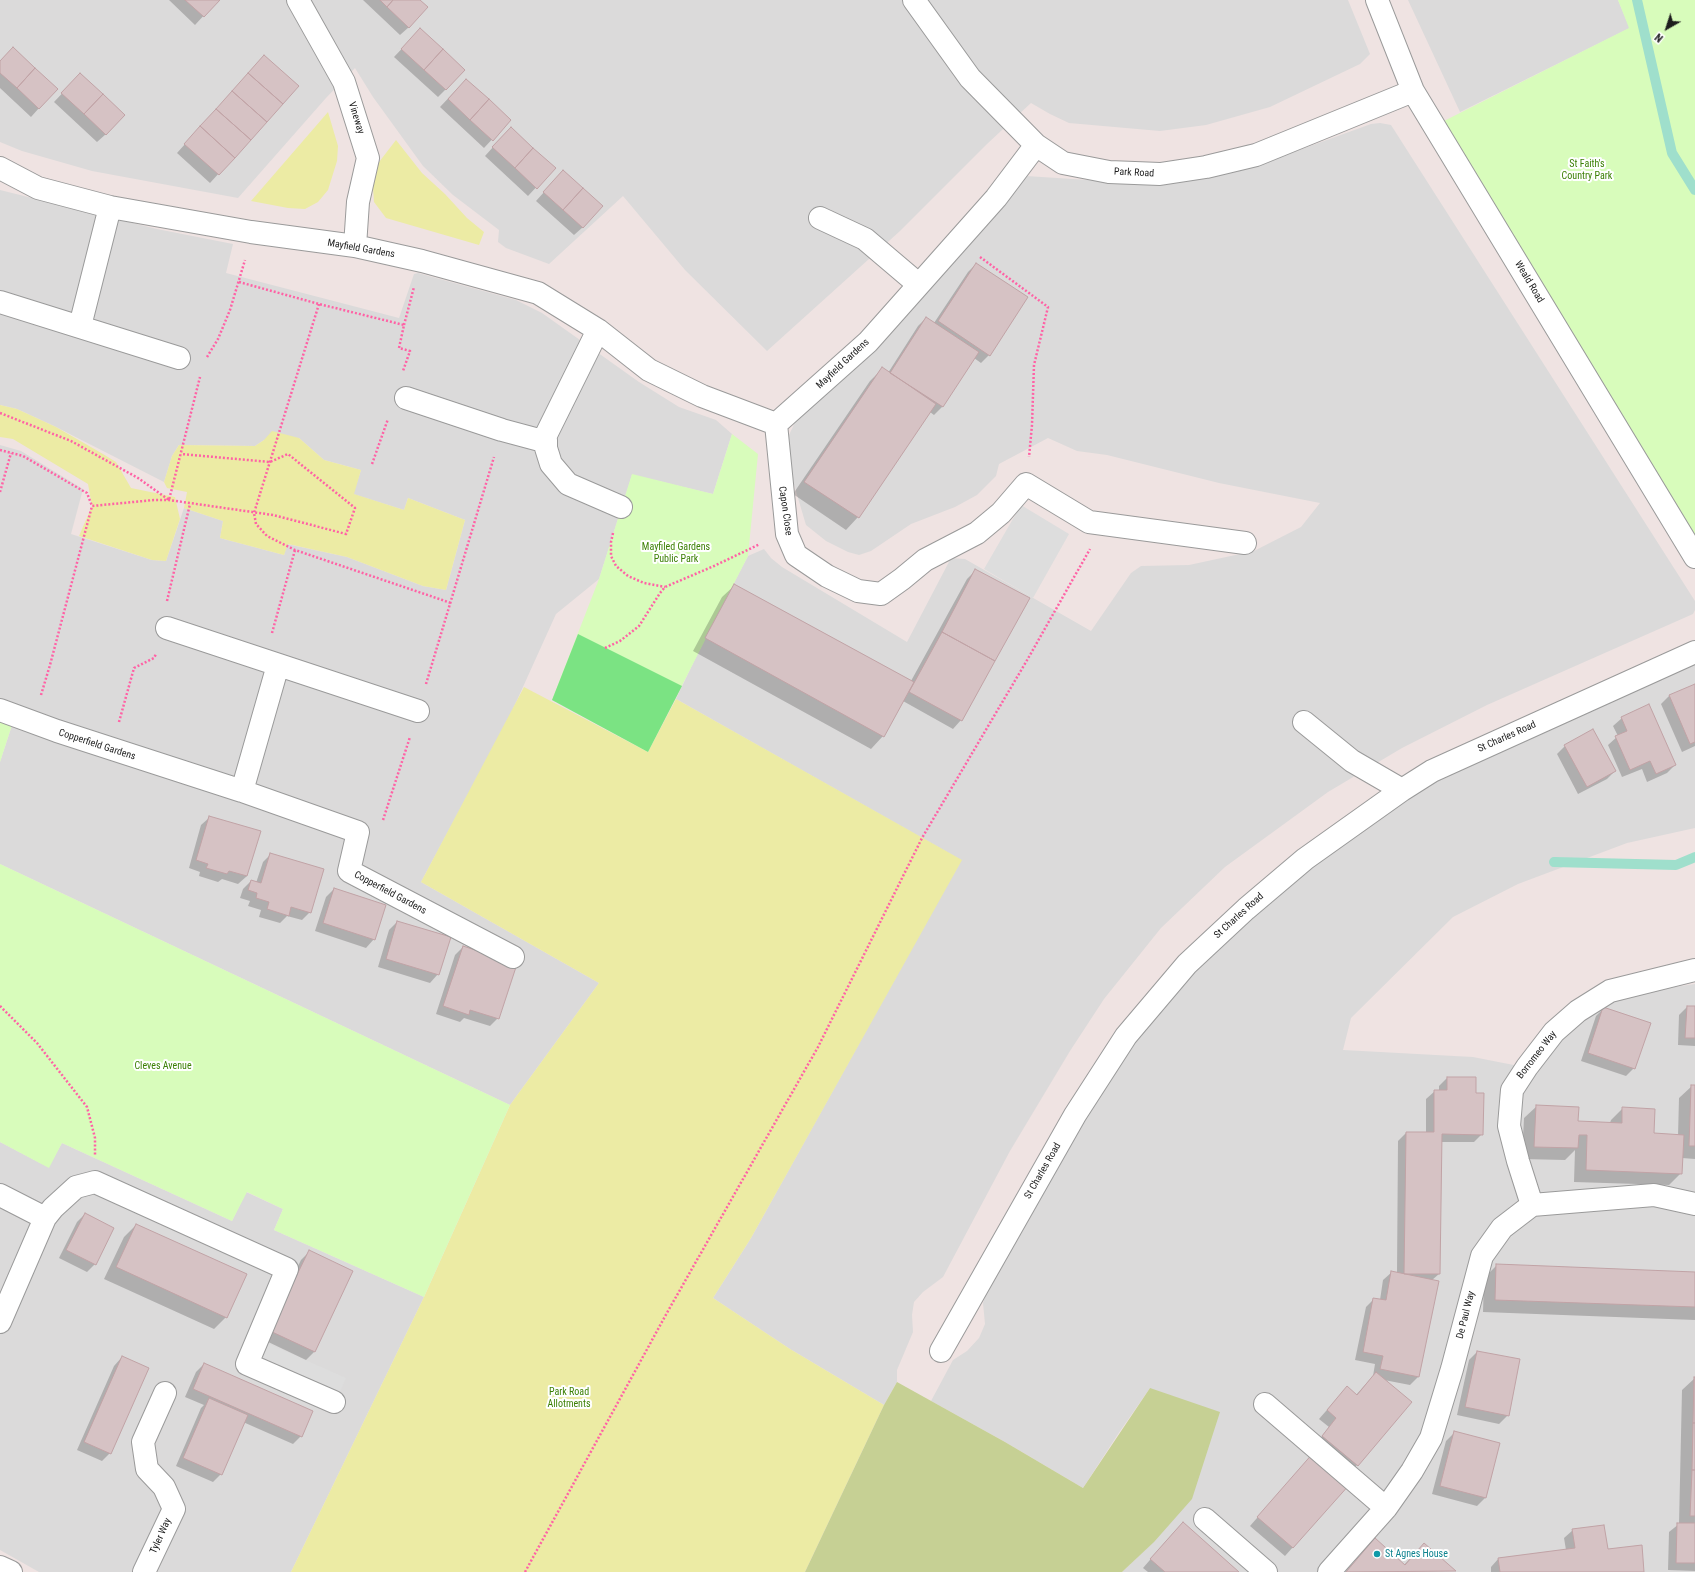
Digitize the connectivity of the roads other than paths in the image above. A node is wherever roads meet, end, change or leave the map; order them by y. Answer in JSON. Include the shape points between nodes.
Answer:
{"nodes":[{"id":1,"x":298,"y":0,"type":"edge"},
{"id":2,"x":914,"y":0,"type":"edge"},
{"id":3,"x":1377,"y":0,"type":"edge"},
{"id":4,"x":1413,"y":91,"type":"junction"},
{"id":5,"x":1036,"y":144,"type":"junction"},
{"id":6,"x":0,"y":168,"type":"edge"},
{"id":7,"x":110,"y":207,"type":"junction"},
{"id":8,"x":820,"y":218,"type":"dead end"},
{"id":9,"x":354,"y":246,"type":"junction"},
{"id":10,"x":918,"y":284,"type":"junction"},
{"id":11,"x":0,"y":302,"type":"edge"},
{"id":12,"x":80,"y":326,"type":"junction"},
{"id":13,"x":598,"y":330,"type":"junction"},
{"id":14,"x":179,"y":358,"type":"road end"},
{"id":15,"x":401,"y":396,"type":"road end"},
{"id":16,"x":776,"y":424,"type":"junction"},
{"id":17,"x":543,"y":441,"type":"junction"},
{"id":18,"x":621,"y":508,"type":"road end"},
{"id":19,"x":1245,"y":543,"type":"dead end"},
{"id":20,"x":1695,"y":557,"type":"edge"},
{"id":21,"x":167,"y":628,"type":"road end"},
{"id":22,"x":1695,"y":652,"type":"edge"},
{"id":23,"x":271,"y":663,"type":"junction"},
{"id":24,"x":0,"y":710,"type":"edge"},
{"id":25,"x":418,"y":711,"type":"road end"},
{"id":26,"x":1304,"y":722,"type":"dead end"},
{"id":27,"x":1402,"y":790,"type":"junction"},
{"id":28,"x":242,"y":791,"type":"junction"},
{"id":29,"x":513,"y":957,"type":"dead end"},
{"id":30,"x":1695,"y":970,"type":"edge"},
{"id":31,"x":0,"y":1195,"type":"edge"},
{"id":32,"x":1695,"y":1204,"type":"edge"},
{"id":33,"x":1532,"y":1205,"type":"junction"},
{"id":34,"x":45,"y":1218,"type":"junction"},
{"id":35,"x":0,"y":1322,"type":"edge"},
{"id":36,"x":941,"y":1351,"type":"dead end"},
{"id":37,"x":165,"y":1393,"type":"dead end"},
{"id":38,"x":334,"y":1402,"type":"dead end"},
{"id":39,"x":1265,"y":1404,"type":"dead end"},
{"id":40,"x":1386,"y":1508,"type":"junction"},
{"id":41,"x":1205,"y":1519,"type":"dead end"},
{"id":42,"x":0,"y":1567,"type":"edge"},
{"id":43,"x":11,"y":1572,"type":"edge"},
{"id":44,"x":144,"y":1572,"type":"edge"},
{"id":45,"x":1266,"y":1572,"type":"edge"},
{"id":46,"x":1329,"y":1572,"type":"edge"}],
"edges":[{"from":1,"to":9,"type":"street","name":"Vineway","via":[[344,82],[368,158],[358,202]]},
{"from":2,"to":5,"type":"street","name":"Park Road","via":[[970,78]]},
{"from":3,"to":4,"type":"street","name":"Weald Road"},
{"from":4,"to":5,"type":"street","name":"Park Road","via":[[1256,155],[1206,167],[1160,174],[1109,172],[1063,163]]},
{"from":4,"to":20,"type":"street","name":"Weald Road"},
{"from":5,"to":10,"type":"street","name":"Mayfield Gardens","via":[[996,198]]},
{"from":6,"to":7,"type":"street","name":"Mayfield Gardens","via":[[38,188]]},
{"from":7,"to":9,"type":"street","name":"Mayfield Gardens","via":[[251,232]]},
{"from":7,"to":12,"type":"street"},
{"from":8,"to":10,"type":"street","via":[[865,239]]},
{"from":9,"to":13,"type":"street","name":"Mayfield Gardens","via":[[422,261],[538,293]]},
{"from":10,"to":16,"type":"street","name":"Mayfield Gardens","via":[[868,342]]},
{"from":11,"to":12,"type":"street"},
{"from":12,"to":14,"type":"street"},
{"from":13,"to":16,"type":"street","name":"Mayfield Gardens","via":[[649,370],[702,396]]},
{"from":13,"to":17,"type":"street"},
{"from":15,"to":17,"type":"street"},
{"from":16,"to":19,"type":"street","name":"Capon Close","via":[[787,534],[796,555],[827,576],[858,591],[881,594],[925,560],[978,533],[1026,484],[1089,522]]},
{"from":17,"to":18,"type":"street","via":[[546,440],[551,464],[568,484]]},
{"from":21,"to":23,"type":"street"},
{"from":22,"to":27,"type":"street","name":"St Charles Road","via":[[1432,771]]},
{"from":23,"to":25,"type":"street"},
{"from":23,"to":28,"type":"street"},
{"from":24,"to":28,"type":"street","name":"Copperfield Gardens","via":[[57,732]]},
{"from":26,"to":27,"type":"street","via":[[1352,761]]},
{"from":27,"to":36,"type":"street","name":"St Charles Road","via":[[1305,859],[1246,909],[1187,964],[1126,1036],[1075,1115]]},
{"from":28,"to":29,"type":"street","name":"Copperfield Gardens","via":[[358,832],[349,871]]},
{"from":30,"to":33,"type":"street","name":"Borromeo Way","via":[[1610,991],[1578,1011],[1554,1032],[1527,1067],[1512,1090],[1509,1126]]},
{"from":31,"to":34,"type":"street"},
{"from":32,"to":33,"type":"street","via":[[1654,1195]]},
{"from":33,"to":40,"type":"street","name":"De Paul Way","via":[[1502,1228],[1482,1256],[1431,1438]]},
{"from":34,"to":35,"type":"street"},
{"from":34,"to":38,"type":"street","via":[[76,1186],[95,1182],[287,1269],[247,1364]]},
{"from":37,"to":44,"type":"street","name":"Tyler Way","via":[[143,1442],[147,1469],[164,1487],[174,1509]]},
{"from":39,"to":40,"type":"street"},
{"from":40,"to":46,"type":"street","name":"De Paul Way"},
{"from":41,"to":45,"type":"street"},
{"from":42,"to":43,"type":"street"}]}
